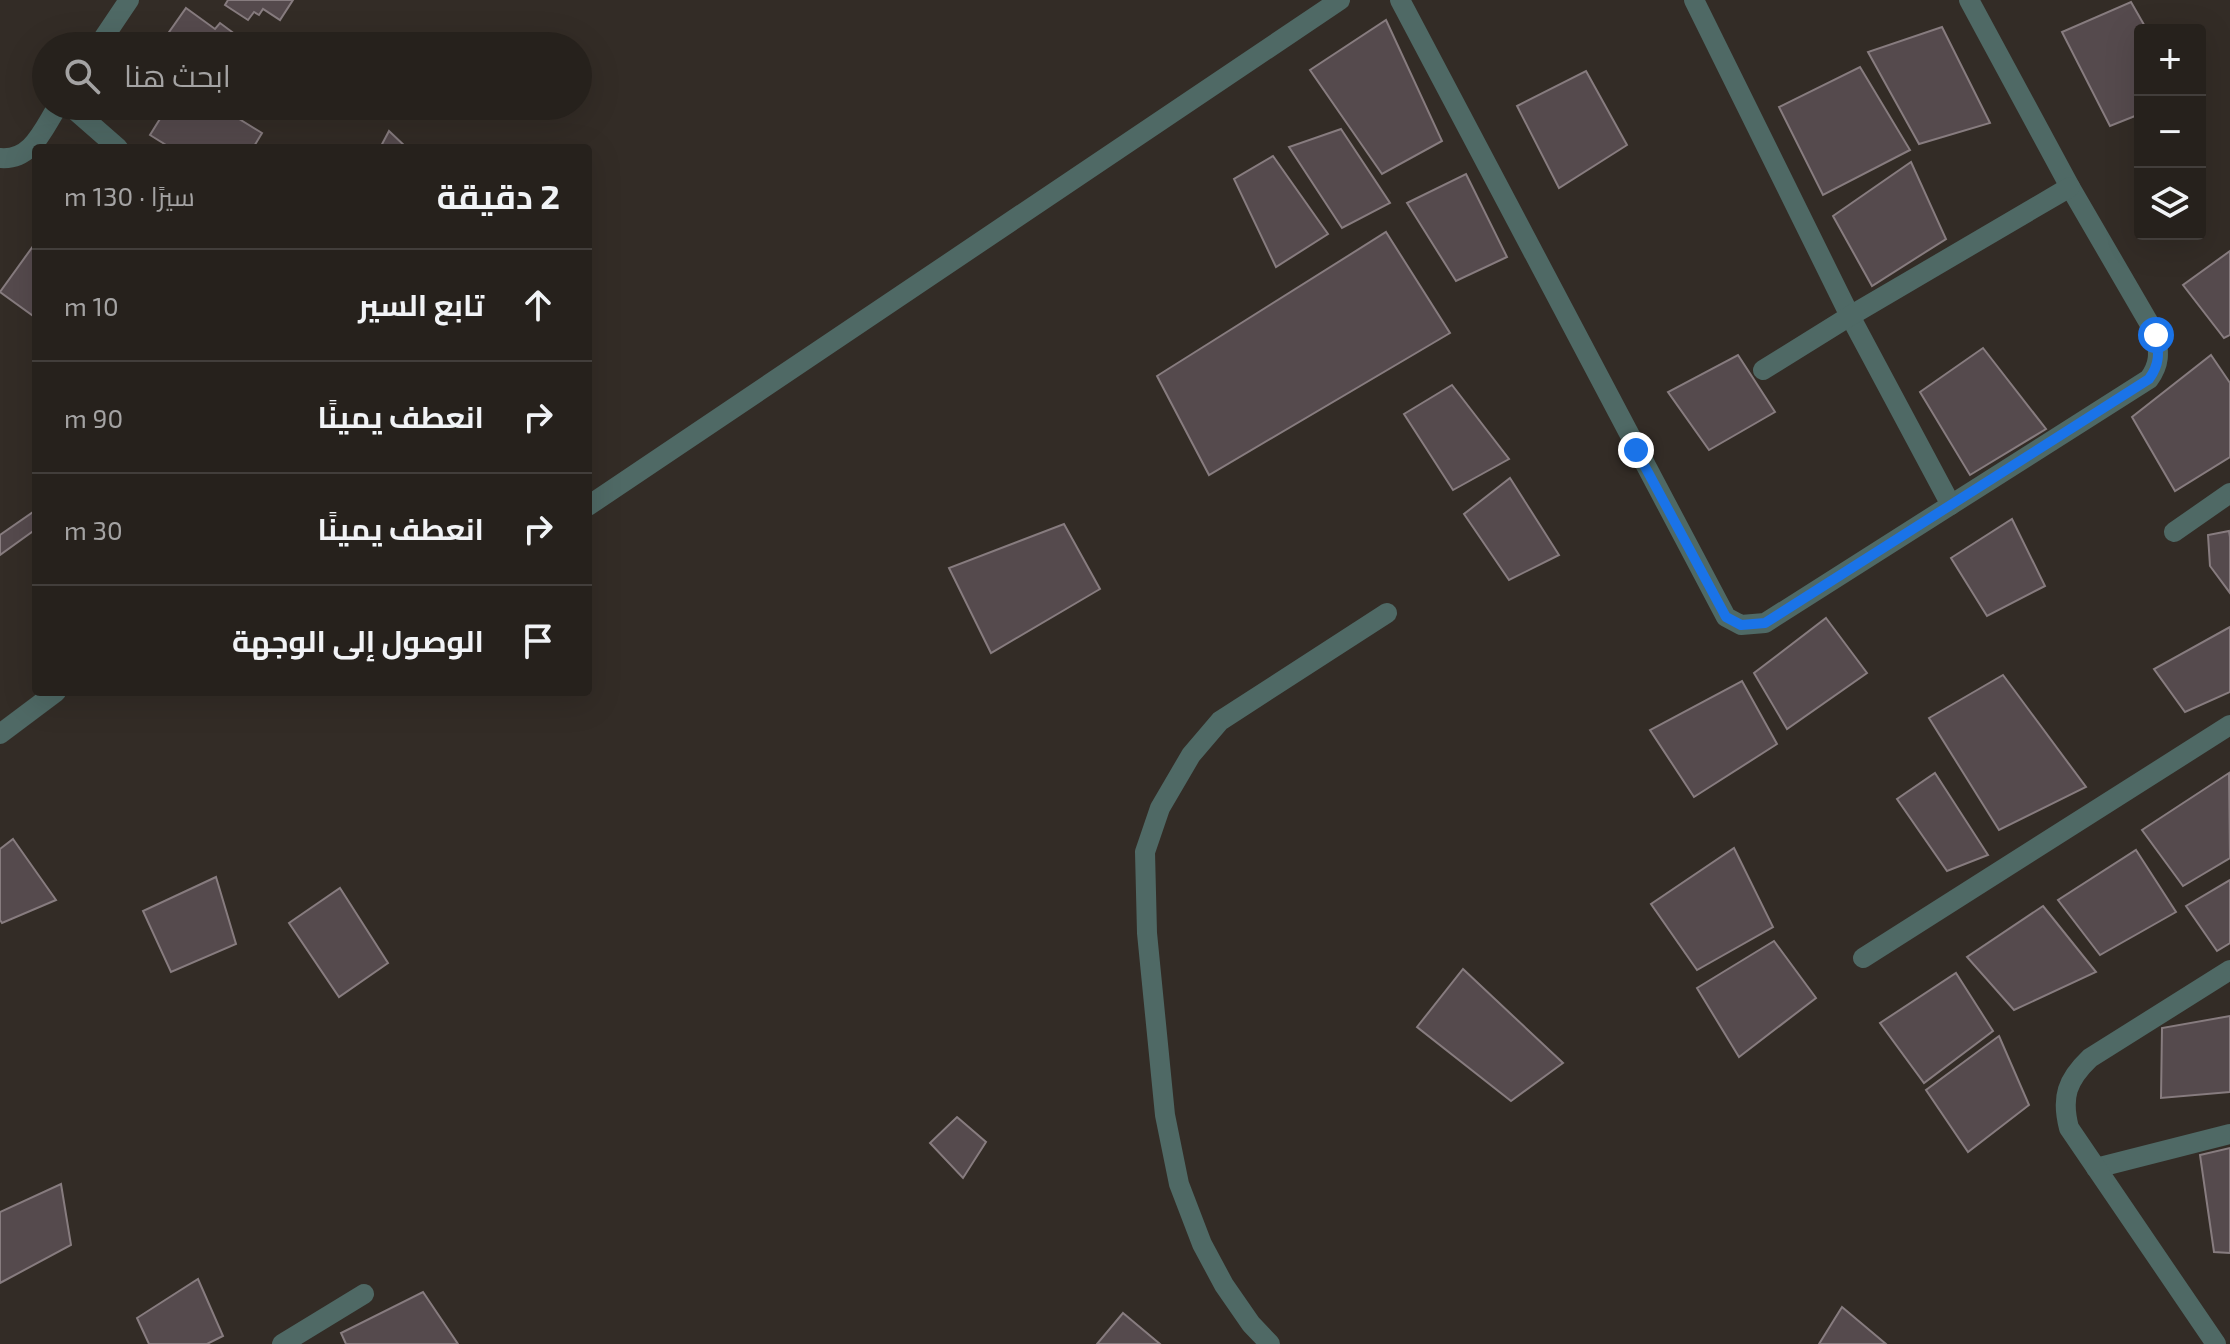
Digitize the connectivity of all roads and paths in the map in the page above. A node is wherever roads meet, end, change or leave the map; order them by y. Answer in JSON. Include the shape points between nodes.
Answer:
{"nodes":[{"id":1,"x":129,"y":0,"type":"edge"},
{"id":2,"x":1340,"y":0,"type":"edge"},
{"id":3,"x":1400,"y":0,"type":"edge"},
{"id":4,"x":1694,"y":0,"type":"edge"},
{"id":5,"x":1969,"y":0,"type":"edge"},
{"id":6,"x":107,"y":32,"type":"edge"},
{"id":7,"x":49,"y":120,"type":"edge"},
{"id":8,"x":86,"y":120,"type":"edge"},
{"id":9,"x":33,"y":144,"type":"edge"},
{"id":10,"x":113,"y":144,"type":"edge"},
{"id":11,"x":32,"y":145,"type":"edge"},
{"id":12,"x":0,"y":158,"type":"edge"},
{"id":13,"x":2070,"y":187,"type":"junction"},
{"id":14,"x":1850,"y":316,"type":"junction"},
{"id":15,"x":1763,"y":370,"type":"dead end"},
{"id":16,"x":2230,"y":493,"type":"edge"},
{"id":17,"x":592,"y":503,"type":"edge"},
{"id":18,"x":1951,"y":505,"type":"junction"},
{"id":19,"x":2174,"y":532,"type":"dead end"},
{"id":20,"x":1387,"y":613,"type":"dead end"},
{"id":21,"x":51,"y":696,"type":"edge"},
{"id":22,"x":2230,"y":725,"type":"edge"},
{"id":23,"x":0,"y":734,"type":"edge"},
{"id":24,"x":1863,"y":958,"type":"dead end"},
{"id":25,"x":2230,"y":970,"type":"edge"},
{"id":26,"x":2230,"y":1134,"type":"edge"},
{"id":27,"x":2096,"y":1168,"type":"junction"},
{"id":28,"x":364,"y":1294,"type":"dead end"},
{"id":29,"x":292,"y":1341,"type":"edge"},
{"id":30,"x":1270,"y":1344,"type":"edge"},
{"id":31,"x":2216,"y":1344,"type":"edge"}],
"edges":[{"from":1,"to":6,"type":"street"},
{"from":2,"to":17,"type":"street"},
{"from":3,"to":18,"type":"street","via":[[1726,617],[1741,625],[1765,623]]},
{"from":4,"to":14,"type":"street"},
{"from":5,"to":13,"type":"street"},
{"from":7,"to":9,"type":"street"},
{"from":8,"to":10,"type":"street"},
{"from":11,"to":12,"type":"street","via":[[14,160]]},
{"from":13,"to":14,"type":"street"},
{"from":13,"to":18,"type":"street","via":[[2156,335],[2156,369],[2149,379]]},
{"from":14,"to":15,"type":"street"},
{"from":14,"to":18,"type":"street"},
{"from":16,"to":19,"type":"street"},
{"from":20,"to":30,"type":"street","via":[[1220,721],[1191,755],[1160,808],[1145,852],[1147,933],[1164,1100],[1179,1184],[1224,1285]]},
{"from":21,"to":23,"type":"street"},
{"from":22,"to":24,"type":"street"},
{"from":25,"to":27,"type":"street","via":[[2090,1058],[2072,1075],[2066,1118]]},
{"from":26,"to":27,"type":"street"},
{"from":27,"to":31,"type":"street"},
{"from":28,"to":29,"type":"street"}]}
